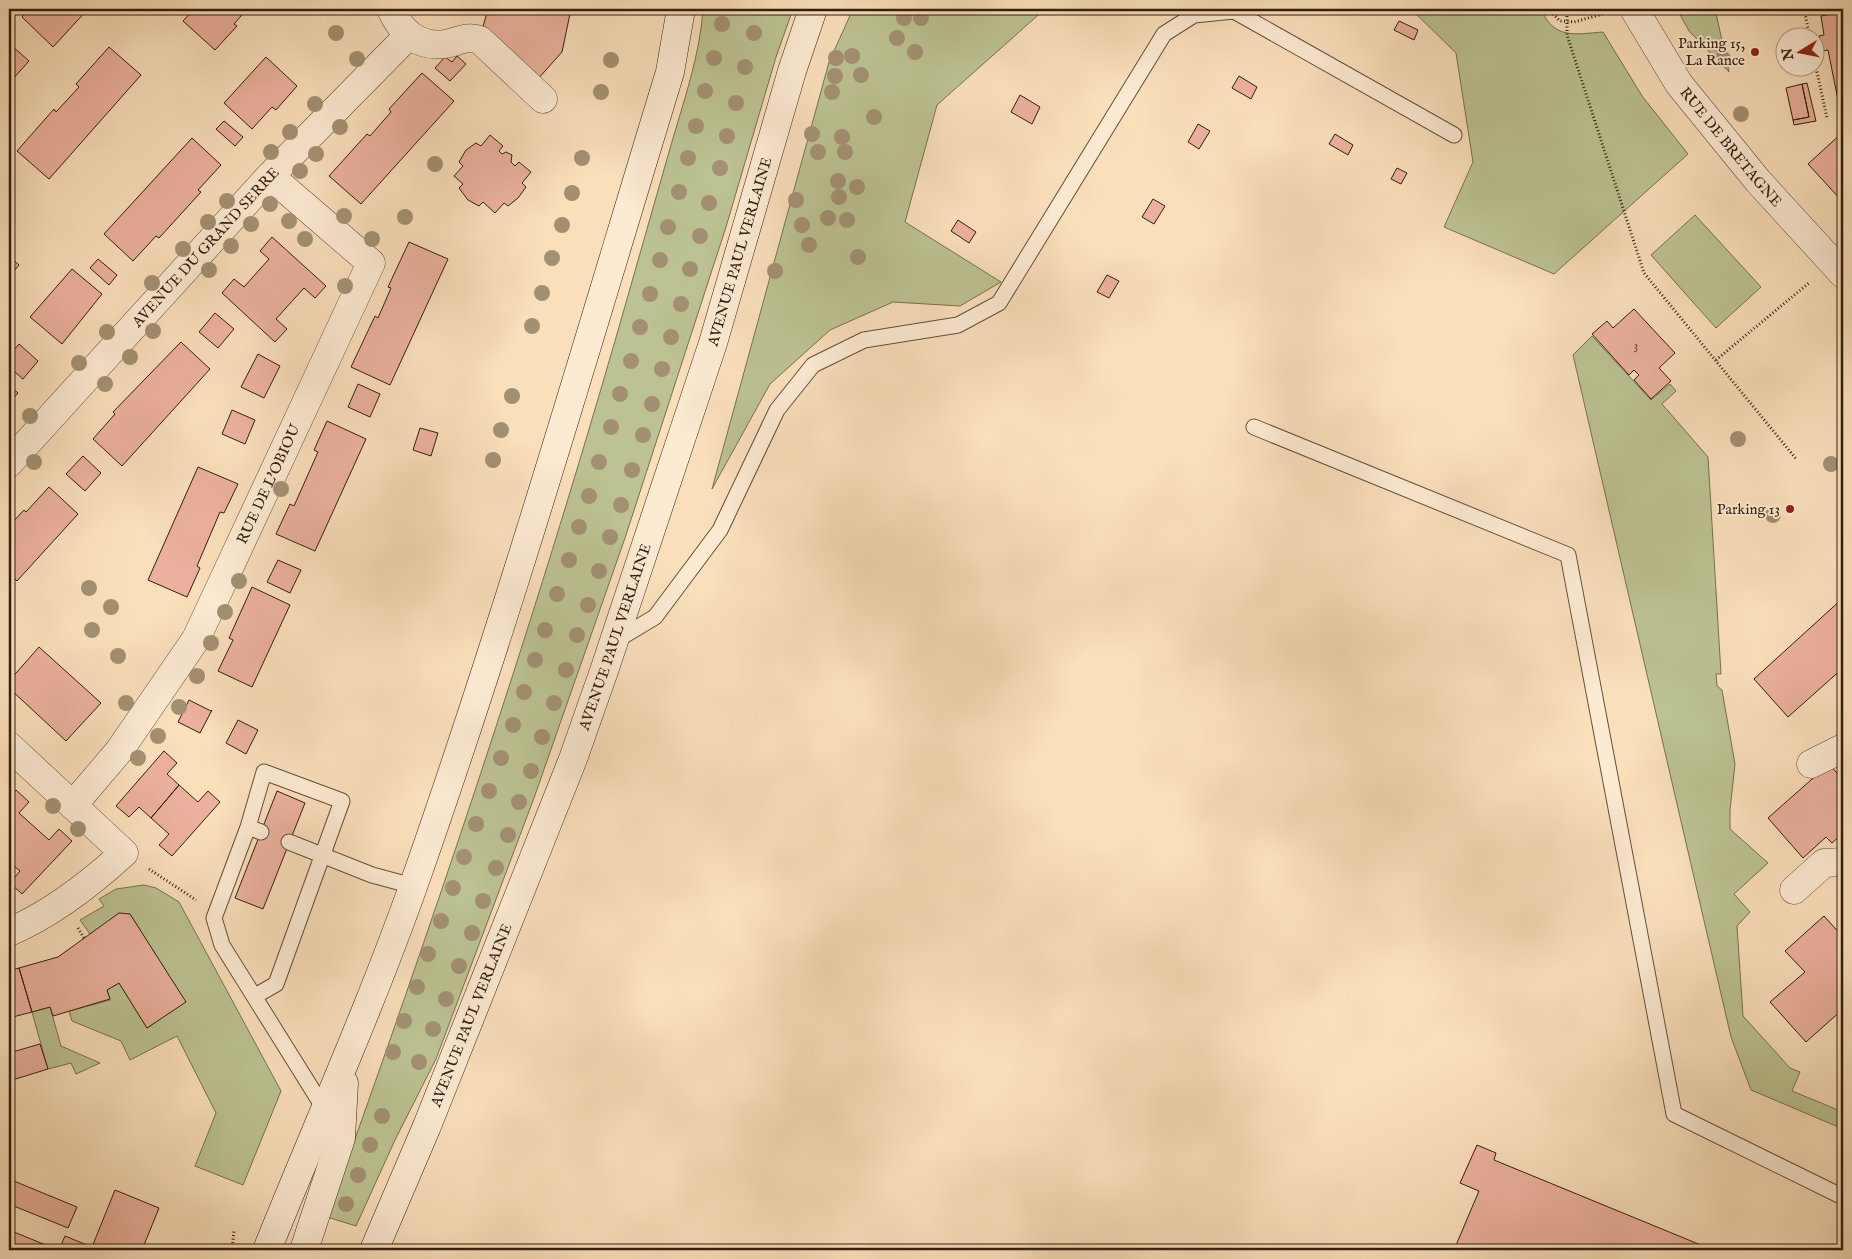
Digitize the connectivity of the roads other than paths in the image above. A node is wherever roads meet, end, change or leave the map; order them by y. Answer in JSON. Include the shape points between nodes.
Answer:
{"nodes":[{"id":1,"x":391,"y":9,"type":"edge"},
{"id":2,"x":681,"y":9,"type":"edge"},
{"id":3,"x":813,"y":9,"type":"edge"},
{"id":4,"x":1634,"y":9,"type":"edge"},
{"id":5,"x":408,"y":36,"type":"junction"},
{"id":6,"x":543,"y":99,"type":"dead end"},
{"id":7,"x":1454,"y":135,"type":"dead end"},
{"id":8,"x":270,"y":176,"type":"junction"},
{"id":9,"x":1843,"y":274,"type":"edge"},
{"id":10,"x":1254,"y":427,"type":"dead end"},
{"id":11,"x":9,"y":463,"type":"edge"},
{"id":12,"x":615,"y":640,"type":"junction"},
{"id":13,"x":9,"y":746,"type":"edge"},
{"id":14,"x":1843,"y":748,"type":"edge"},
{"id":15,"x":1811,"y":764,"type":"dead end"},
{"id":16,"x":73,"y":805,"type":"junction"},
{"id":17,"x":289,"y":842,"type":"dead end"},
{"id":18,"x":322,"y":855,"type":"junction"},
{"id":19,"x":1843,"y":862,"type":"edge"},
{"id":20,"x":413,"y":886,"type":"junction"},
{"id":21,"x":1794,"y":890,"type":"dead end"},
{"id":22,"x":9,"y":932,"type":"edge"},
{"id":23,"x":255,"y":996,"type":"junction"},
{"id":24,"x":344,"y":1064,"type":"junction"},
{"id":25,"x":325,"y":1110,"type":"junction"},
{"id":26,"x":1843,"y":1197,"type":"edge"},
{"id":27,"x":267,"y":1250,"type":"edge"},
{"id":28,"x":304,"y":1250,"type":"edge"},
{"id":29,"x":374,"y":1250,"type":"edge"}],
"edges":[{"from":1,"to":5,"type":"main road"},
{"from":2,"to":20,"type":"main road","via":[[670,72],[496,639]]},
{"from":3,"to":12,"type":"main road","name":"AVENUE PAUL VERLAINE","via":[[792,70],[713,343]]},
{"from":4,"to":9,"type":"main road","name":"RUE DE BRETAGNE","via":[[1679,84],[1758,181]]},
{"from":5,"to":6,"type":"main road","via":[[444,45],[472,37],[480,40]]},
{"from":5,"to":8,"type":"main road","name":"AVENUE DU GRAND SERRE"},
{"from":7,"to":12,"type":"lane","via":[[1234,11],[1194,15],[1164,34],[999,303],[958,325],[864,340],[814,365],[777,410],[720,530],[655,617]]},
{"from":8,"to":11,"type":"main road","name":"AVENUE DU GRAND SERRE"},
{"from":8,"to":16,"type":"main road","name":"RUE DE L'OBIOU","via":[[371,263],[196,639],[119,751]]},
{"from":10,"to":26,"type":"lane","via":[[1568,554],[1674,1114]]},
{"from":12,"to":29,"type":"main road","name":"AVENUE PAUL VERLAINE","via":[[569,768],[427,1126]]},
{"from":13,"to":16,"type":"main road"},
{"from":14,"to":15,"type":"main road"},
{"from":16,"to":22,"type":"main road","via":[[124,853],[62,902]]},
{"from":17,"to":18,"type":"lane"},
{"from":18,"to":20,"type":"lane"},
{"from":18,"to":23,"type":"lane","via":[[276,984]]},
{"from":18,"to":23,"type":"lane","via":[[342,801],[264,772],[255,829],[214,918],[222,944]]},
{"from":19,"to":21,"type":"main road","via":[[1824,863]]},
{"from":20,"to":24,"type":"main road"},
{"from":23,"to":25,"type":"lane"},
{"from":24,"to":25,"type":"main road"},
{"from":24,"to":28,"type":"main road","via":[[341,1138]]},
{"from":25,"to":27,"type":"main road"}]}
